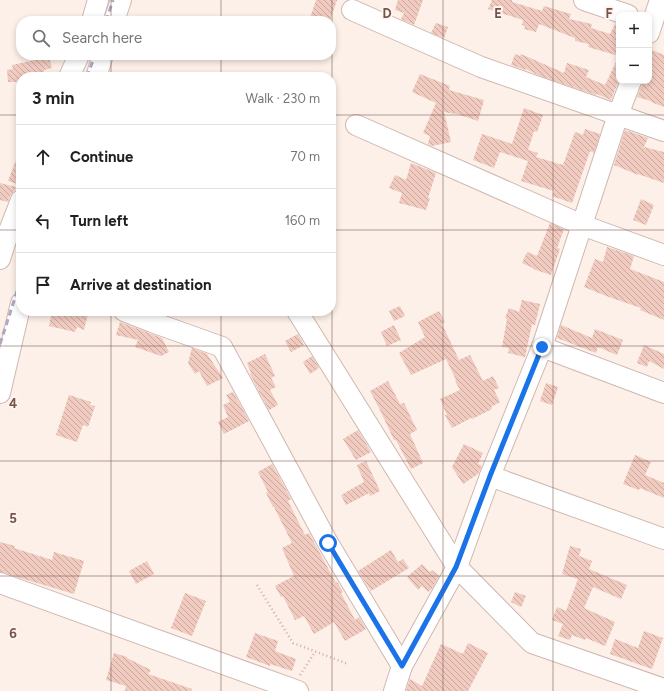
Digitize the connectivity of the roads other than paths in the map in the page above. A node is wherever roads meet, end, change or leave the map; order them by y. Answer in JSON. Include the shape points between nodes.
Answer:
{"nodes":[{"id":1,"x":98,"y":0,"type":"edge"},
{"id":2,"x":121,"y":0,"type":"edge"},
{"id":3,"x":584,"y":0,"type":"edge"},
{"id":4,"x":660,"y":0,"type":"edge"},
{"id":5,"x":352,"y":10,"type":"dead end"},
{"id":6,"x":619,"y":12,"type":"edge"},
{"id":7,"x":93,"y":16,"type":"edge"},
{"id":8,"x":116,"y":16,"type":"edge"},
{"id":9,"x":652,"y":21,"type":"edge"},
{"id":10,"x":77,"y":60,"type":"edge"},
{"id":11,"x":101,"y":60,"type":"edge"},
{"id":12,"x":72,"y":72,"type":"edge"},
{"id":13,"x":98,"y":72,"type":"edge"},
{"id":14,"x":630,"y":84,"type":"edge"},
{"id":15,"x":618,"y":115,"type":"junction"},
{"id":16,"x":356,"y":125,"type":"dead end"},
{"id":17,"x":664,"y":131,"type":"edge"},
{"id":18,"x":16,"y":213,"type":"edge"},
{"id":19,"x":582,"y":225,"type":"junction"},
{"id":20,"x":664,"y":255,"type":"edge"},
{"id":21,"x":0,"y":259,"type":"edge"},
{"id":22,"x":18,"y":316,"type":"edge"},
{"id":23,"x":137,"y":316,"type":"edge"},
{"id":24,"x":299,"y":316,"type":"edge"},
{"id":25,"x":542,"y":347,"type":"junction"},
{"id":26,"x":0,"y":393,"type":"edge"},
{"id":27,"x":664,"y":393,"type":"edge"},
{"id":28,"x":490,"y":476,"type":"junction"},
{"id":29,"x":664,"y":539,"type":"edge"},
{"id":30,"x":456,"y":567,"type":"junction"},
{"id":31,"x":0,"y":583,"type":"edge"},
{"id":32,"x":402,"y":666,"type":"junction"},
{"id":33,"x":257,"y":684,"type":"edge"},
{"id":34,"x":664,"y":689,"type":"edge"},
{"id":35,"x":294,"y":690,"type":"edge"},
{"id":36,"x":394,"y":691,"type":"edge"}],
"edges":[{"from":1,"to":7,"type":"street"},
{"from":2,"to":8,"type":"street"},
{"from":3,"to":6,"type":"street"},
{"from":4,"to":9,"type":"street"},
{"from":5,"to":15,"type":"street","via":[[481,67]]},
{"from":10,"to":12,"type":"street"},
{"from":11,"to":13,"type":"street"},
{"from":14,"to":15,"type":"street"},
{"from":15,"to":17,"type":"street"},
{"from":15,"to":19,"type":"street"},
{"from":16,"to":19,"type":"street"},
{"from":18,"to":21,"type":"street"},
{"from":19,"to":20,"type":"street"},
{"from":19,"to":25,"type":"street"},
{"from":22,"to":26,"type":"street"},
{"from":23,"to":32,"type":"street","via":[[222,347],[328,543]]},
{"from":24,"to":30,"type":"street"},
{"from":25,"to":27,"type":"street"},
{"from":25,"to":28,"type":"street"},
{"from":28,"to":29,"type":"street"},
{"from":28,"to":30,"type":"street"},
{"from":30,"to":32,"type":"street"},
{"from":30,"to":34,"type":"street","via":[[532,642]]},
{"from":31,"to":33,"type":"street"},
{"from":32,"to":36,"type":"street"},
{"from":33,"to":35,"type":"street"}]}
